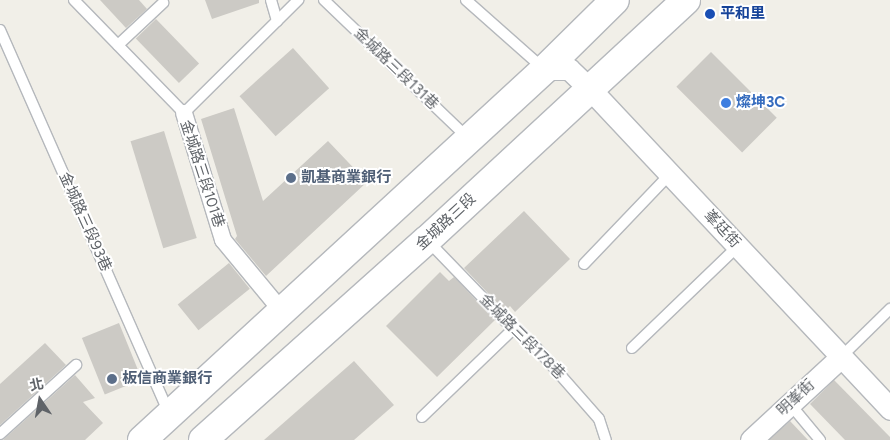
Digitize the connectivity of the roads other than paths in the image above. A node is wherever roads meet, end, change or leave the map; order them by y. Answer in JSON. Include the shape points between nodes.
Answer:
{"nodes":[{"id":1,"x":74,"y":0,"type":"edge"},
{"id":2,"x":271,"y":0,"type":"edge"},
{"id":3,"x":298,"y":0,"type":"edge"},
{"id":4,"x":324,"y":0,"type":"edge"},
{"id":5,"x":466,"y":0,"type":"edge"},
{"id":6,"x":615,"y":0,"type":"edge"},
{"id":7,"x":686,"y":0,"type":"edge"},
{"id":8,"x":163,"y":3,"type":"dead end"},
{"id":9,"x":278,"y":21,"type":"junction"},
{"id":10,"x":0,"y":30,"type":"edge"},
{"id":11,"x":118,"y":45,"type":"junction"},
{"id":12,"x":544,"y":70,"type":"junction"},
{"id":13,"x":590,"y":90,"type":"junction"},
{"id":14,"x":184,"y":114,"type":"junction"},
{"id":15,"x":468,"y":138,"type":"junction"},
{"id":16,"x":670,"y":174,"type":"junction"},
{"id":17,"x":427,"y":240,"type":"junction"},
{"id":18,"x":738,"y":246,"type":"junction"},
{"id":19,"x":584,"y":264,"type":"dead end"},
{"id":20,"x":890,"y":308,"type":"edge"},
{"id":21,"x":281,"y":310,"type":"junction"},
{"id":22,"x":514,"y":329,"type":"junction"},
{"id":23,"x":632,"y":348,"type":"dead end"},
{"id":24,"x":841,"y":357,"type":"junction"},
{"id":25,"x":76,"y":365,"type":"dead end"},
{"id":26,"x":790,"y":404,"type":"junction"},
{"id":27,"x":890,"y":409,"type":"edge"},
{"id":28,"x":170,"y":414,"type":"junction"},
{"id":29,"x":422,"y":417,"type":"dead end"},
{"id":30,"x":0,"y":434,"type":"edge"},
{"id":31,"x":142,"y":440,"type":"edge"},
{"id":32,"x":203,"y":440,"type":"edge"},
{"id":33,"x":606,"y":440,"type":"edge"},
{"id":34,"x":751,"y":440,"type":"edge"},
{"id":35,"x":820,"y":440,"type":"edge"}],
"edges":[{"from":1,"to":11,"type":"lane","name":"金城路三段101巷"},
{"from":2,"to":9,"type":"lane"},
{"from":3,"to":9,"type":"lane"},
{"from":4,"to":15,"type":"lane","name":"金城路三段131巷"},
{"from":5,"to":12,"type":"lane"},
{"from":6,"to":12,"type":"main road"},
{"from":7,"to":13,"type":"main road","name":"金城路三段"},
{"from":8,"to":11,"type":"lane"},
{"from":9,"to":14,"type":"lane"},
{"from":10,"to":28,"type":"lane","name":"金城路三段93巷"},
{"from":11,"to":14,"type":"lane","name":"金城路三段101巷"},
{"from":12,"to":13,"type":"street","name":"峯廷街","via":[[569,69]]},
{"from":12,"to":15,"type":"main road"},
{"from":13,"to":16,"type":"street","name":"峯廷街"},
{"from":13,"to":17,"type":"main road","name":"金城路三段"},
{"from":14,"to":21,"type":"street","name":"金城路三段101巷","via":[[223,240]]},
{"from":15,"to":21,"type":"main road"},
{"from":16,"to":18,"type":"street","name":"峯廷街"},
{"from":16,"to":19,"type":"lane"},
{"from":17,"to":22,"type":"lane","name":"金城路三段178巷"},
{"from":17,"to":32,"type":"main road","name":"金城路三段"},
{"from":18,"to":23,"type":"lane"},
{"from":18,"to":24,"type":"street","name":"峯廷街"},
{"from":20,"to":24,"type":"lane"},
{"from":21,"to":28,"type":"main road"},
{"from":22,"to":29,"type":"lane"},
{"from":22,"to":33,"type":"lane","name":"金城路三段178巷","via":[[534,345],[599,419]]},
{"from":24,"to":26,"type":"street","name":"明峯街"},
{"from":24,"to":27,"type":"street","name":"峯廷街"},
{"from":25,"to":30,"type":"lane"},
{"from":26,"to":34,"type":"street","name":"明峯街"},
{"from":26,"to":35,"type":"lane"},
{"from":28,"to":31,"type":"main road"}]}
